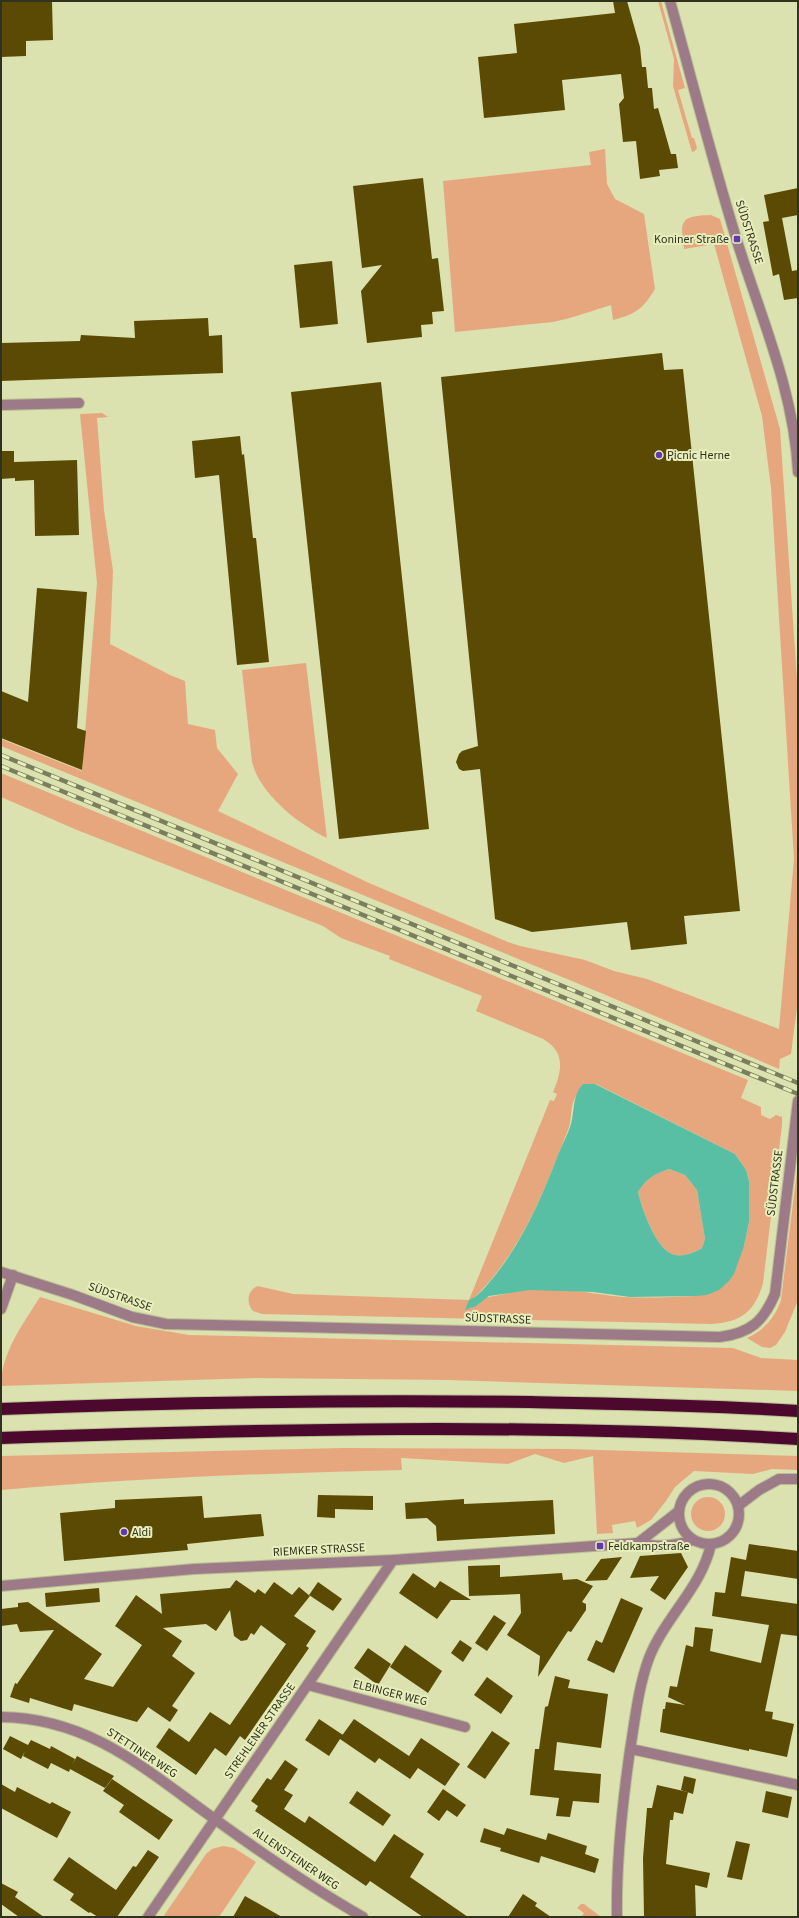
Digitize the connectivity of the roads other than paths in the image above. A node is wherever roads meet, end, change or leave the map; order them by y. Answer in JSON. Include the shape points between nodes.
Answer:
{"nodes":[{"id":1,"x":670,"y":1,"type":"edge"},
{"id":2,"x":79,"y":403,"type":"dead end"},
{"id":3,"x":1,"y":405,"type":"edge"},
{"id":4,"x":795,"y":427,"type":"edge"},
{"id":5,"x":798,"y":472,"type":"edge"},
{"id":6,"x":798,"y":1101,"type":"edge"},
{"id":7,"x":1,"y":1272,"type":"edge"},
{"id":8,"x":13,"y":1275,"type":"junction"},
{"id":9,"x":1,"y":1309,"type":"edge"},
{"id":10,"x":1,"y":1409,"type":"edge"},
{"id":11,"x":798,"y":1411,"type":"edge"},
{"id":12,"x":1,"y":1438,"type":"edge"},
{"id":13,"x":798,"y":1439,"type":"edge"},
{"id":14,"x":798,"y":1479,"type":"edge"},
{"id":15,"x":738,"y":1506,"type":"junction"},
{"id":16,"x":679,"y":1511,"type":"junction"},
{"id":17,"x":693,"y":1540,"type":"junction"},
{"id":18,"x":638,"y":1543,"type":"junction"},
{"id":19,"x":711,"y":1544,"type":"junction"},
{"id":20,"x":393,"y":1560,"type":"junction"},
{"id":21,"x":1,"y":1586,"type":"edge"},
{"id":22,"x":308,"y":1686,"type":"junction"},
{"id":23,"x":1,"y":1717,"type":"edge"},
{"id":24,"x":466,"y":1727,"type":"dead end"},
{"id":25,"x":631,"y":1749,"type":"junction"},
{"id":26,"x":798,"y":1785,"type":"edge"},
{"id":27,"x":215,"y":1820,"type":"junction"},
{"id":28,"x":148,"y":1917,"type":"edge"},
{"id":29,"x":363,"y":1917,"type":"edge"},
{"id":30,"x":617,"y":1917,"type":"edge"}],
"edges":[{"from":1,"to":4,"type":"street","name":"SÜDSTRASSE","via":[[737,239],[774,347]]},
{"from":2,"to":3,"type":"street"},
{"from":4,"to":5,"type":"street","name":"SÜDSTRASSE"},
{"from":6,"to":8,"type":"street","name":"SÜDSTRASSE","via":[[775,1294],[760,1320],[734,1335],[720,1337],[166,1324],[132,1317]]},
{"from":7,"to":8,"type":"street","name":"SÜDSTRASSE"},
{"from":8,"to":9,"type":"street"},
{"from":10,"to":11,"type":"highway","via":[[137,1404],[428,1401],[622,1404]]},
{"from":12,"to":13,"type":"highway","via":[[212,1431],[442,1429],[606,1430]]},
{"from":14,"to":15,"type":"street","via":[[779,1479]]},
{"from":15,"to":16,"type":"street","via":[[732,1495],[723,1487],[712,1484],[700,1485],[689,1491],[682,1500]]},
{"from":15,"to":19,"type":"street","via":[[739,1516],[730,1535],[721,1542]]},
{"from":16,"to":17,"type":"street","via":[[684,1532]]},
{"from":16,"to":18,"type":"street"},
{"from":17,"to":18,"type":"street","name":"RIEMKER STRASSE","via":[[650,1547]]},
{"from":17,"to":19,"type":"street"},
{"from":18,"to":20,"type":"street","name":"RIEMKER STRASSE"},
{"from":19,"to":25,"type":"street","via":[[708,1561],[660,1635],[649,1658],[640,1689]]},
{"from":20,"to":21,"type":"street","name":"RIEMKER STRASSE","via":[[194,1570]]},
{"from":20,"to":22,"type":"street","name":"STREHLENER STRASSE"},
{"from":22,"to":24,"type":"street","name":"ELBINGER WEG"},
{"from":22,"to":27,"type":"street","name":"STREHLENER STRASSE"},
{"from":23,"to":27,"type":"street","name":"STETTINER WEG","via":[[45,1722],[85,1734],[106,1744],[189,1799]]},
{"from":25,"to":26,"type":"street"},
{"from":25,"to":30,"type":"street","via":[[618,1850]]},
{"from":27,"to":28,"type":"street","name":"STREHLENER STRASSE"},
{"from":27,"to":29,"type":"street","name":"ALLENSTEINER WEG"}]}
